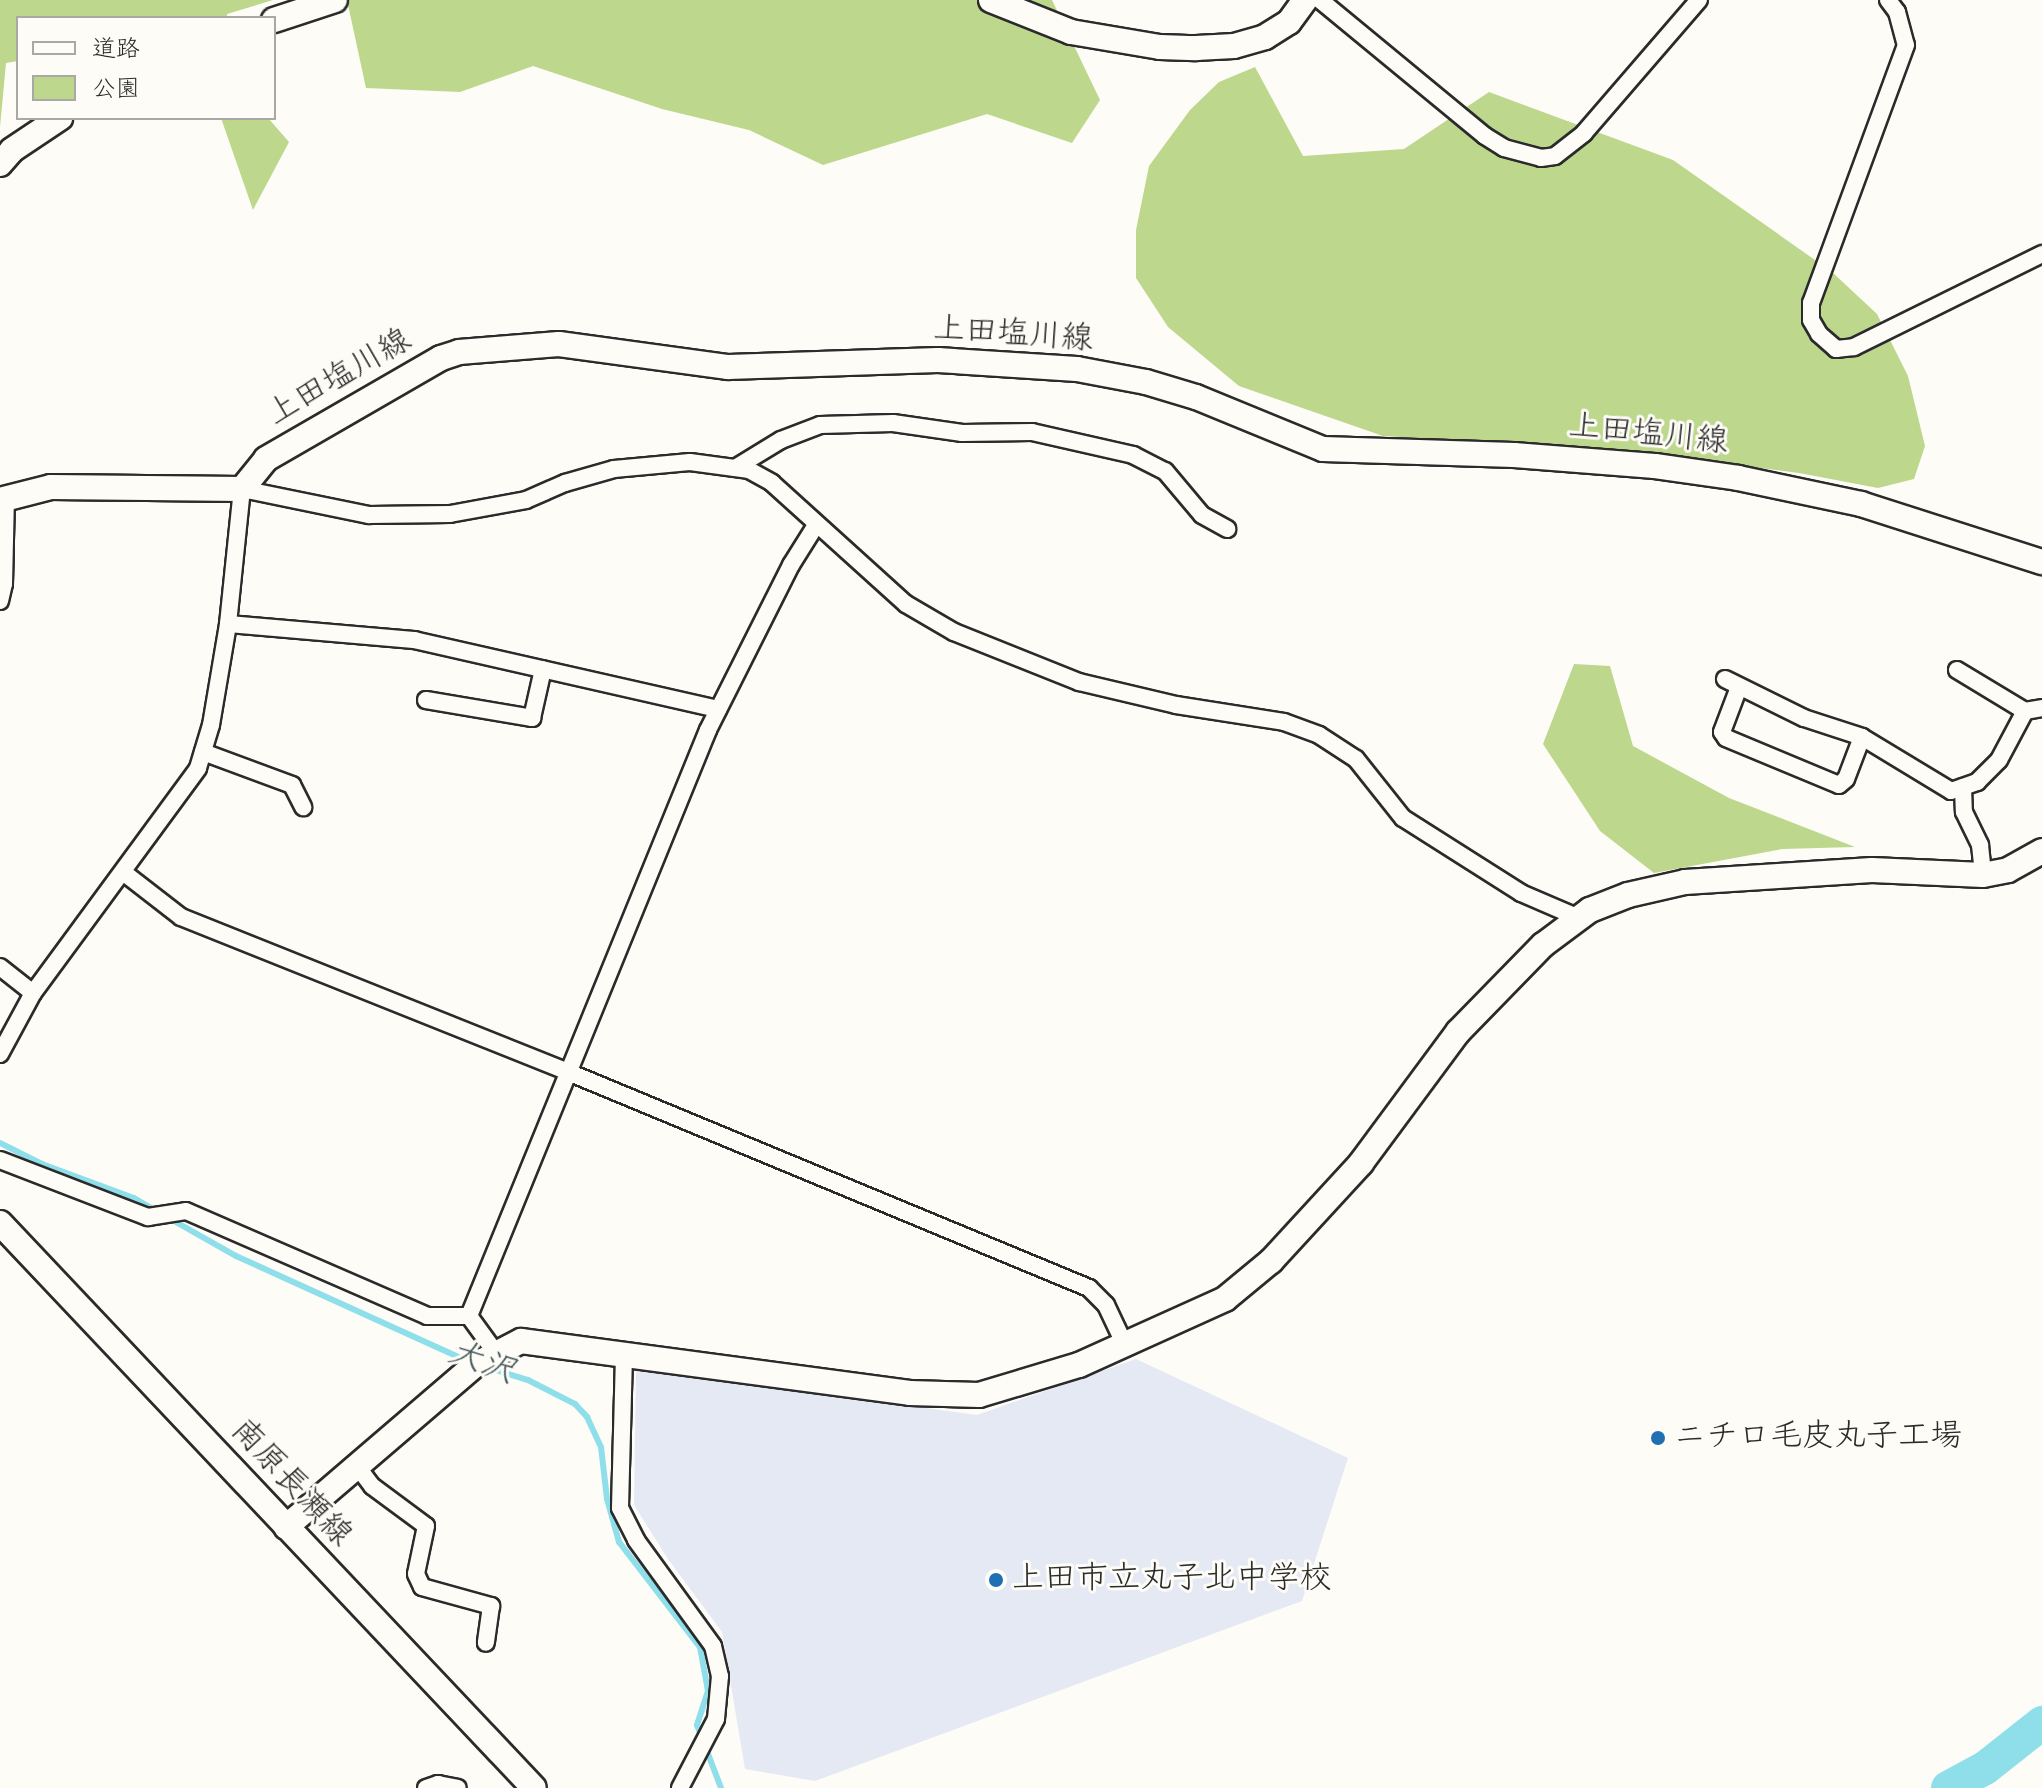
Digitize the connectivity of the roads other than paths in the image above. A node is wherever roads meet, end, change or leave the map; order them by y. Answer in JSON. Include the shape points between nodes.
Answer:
{"nodes":[{"id":1,"x":335,"y":0,"type":"edge"},
{"id":2,"x":991,"y":0,"type":"edge"},
{"id":3,"x":1305,"y":0,"type":"edge"},
{"id":4,"x":1320,"y":0,"type":"edge"},
{"id":5,"x":1699,"y":0,"type":"edge"},
{"id":6,"x":1888,"y":0,"type":"edge"},
{"id":7,"x":276,"y":19,"type":"edge"},
{"id":8,"x":57,"y":120,"type":"edge"},
{"id":9,"x":0,"y":164,"type":"edge"},
{"id":10,"x":2042,"y":254,"type":"edge"},
{"id":11,"x":735,"y":468,"type":"junction"},
{"id":12,"x":242,"y":489,"type":"junction"},
{"id":13,"x":3,"y":500,"type":"edge"},
{"id":14,"x":816,"y":525,"type":"junction"},
{"id":15,"x":1227,"y":529,"type":"dead end"},
{"id":16,"x":2042,"y":562,"type":"edge"},
{"id":17,"x":0,"y":601,"type":"edge"},
{"id":18,"x":228,"y":624,"type":"junction"},
{"id":19,"x":543,"y":669,"type":"junction"},
{"id":20,"x":1957,"y":670,"type":"dead end"},
{"id":21,"x":426,"y":700,"type":"dead end"},
{"id":22,"x":718,"y":709,"type":"junction"},
{"id":23,"x":2033,"y":709,"type":"edge"},
{"id":24,"x":1862,"y":737,"type":"junction"},
{"id":25,"x":203,"y":752,"type":"junction"},
{"id":26,"x":1963,"y":787,"type":"junction"},
{"id":27,"x":303,"y":807,"type":"dead end"},
{"id":28,"x":2042,"y":851,"type":"edge"},
{"id":29,"x":123,"y":872,"type":"junction"},
{"id":30,"x":1983,"y":875,"type":"junction"},
{"id":31,"x":1577,"y":917,"type":"junction"},
{"id":32,"x":0,"y":967,"type":"edge"},
{"id":33,"x":33,"y":993,"type":"junction"},
{"id":34,"x":0,"y":1054,"type":"edge"},
{"id":35,"x":568,"y":1072,"type":"junction"},
{"id":36,"x":0,"y":1160,"type":"edge"},
{"id":37,"x":0,"y":1223,"type":"edge"},
{"id":38,"x":469,"y":1316,"type":"junction"},
{"id":39,"x":1124,"y":1343,"type":"junction"},
{"id":40,"x":496,"y":1353,"type":"junction"},
{"id":41,"x":624,"y":1355,"type":"junction"},
{"id":42,"x":357,"y":1466,"type":"junction"},
{"id":43,"x":286,"y":1527,"type":"junction"},
{"id":44,"x":486,"y":1643,"type":"dead end"},
{"id":45,"x":529,"y":1787,"type":"edge"},
{"id":46,"x":426,"y":1788,"type":"edge"},
{"id":47,"x":458,"y":1788,"type":"edge"},
{"id":48,"x":680,"y":1788,"type":"edge"}],
"edges":[{"from":1,"to":7,"type":"main road"},
{"from":2,"to":3,"type":"main road","via":[[1071,32],[1196,48],[1234,46],[1265,37],[1289,22]]},
{"from":4,"to":5,"type":"street","via":[[1485,136],[1504,148],[1541,158],[1555,156],[1584,133]]},
{"from":6,"to":10,"type":"street","via":[[1906,45],[1811,303],[1811,320],[1819,334],[1836,349],[1854,347]]},
{"from":8,"to":9,"type":"main road"},
{"from":11,"to":12,"type":"street","via":[[690,462],[614,469],[526,500],[450,514],[369,515]]},
{"from":11,"to":14,"type":"street","via":[[772,483]]},
{"from":11,"to":15,"type":"street","via":[[781,440],[820,425],[893,423],[962,433],[1032,432],[1133,455],[1165,471],[1202,515]]},
{"from":12,"to":13,"type":"main road","via":[[51,487]]},
{"from":12,"to":16,"type":"main road","name":"上田塩川線","via":[[266,459],[441,358],[559,344],[728,367],[938,360],[1077,369],[1196,397],[1323,449],[1514,455],[1738,478],[1861,504]]},
{"from":12,"to":18,"type":"street"},
{"from":13,"to":17,"type":"street"},
{"from":14,"to":22,"type":"street"},
{"from":14,"to":31,"type":"street","via":[[906,604],[1012,658],[1079,682],[1284,722],[1319,735],[1356,759],[1403,818],[1521,893]]},
{"from":18,"to":19,"type":"street","via":[[414,640]]},
{"from":18,"to":25,"type":"street"},
{"from":19,"to":21,"type":"street","via":[[532,718]]},
{"from":19,"to":22,"type":"street"},
{"from":20,"to":23,"type":"street"},
{"from":22,"to":35,"type":"street"},
{"from":23,"to":26,"type":"street","via":[[1999,760],[1977,782]]},
{"from":24,"to":24,"type":"street","via":[[1839,785],[1726,738],[1722,732],[1732,683],[1804,718]]},
{"from":24,"to":26,"type":"street","via":[[1951,791]]},
{"from":25,"to":27,"type":"street","via":[[292,785]]},
{"from":25,"to":29,"type":"street","via":[[198,768]]},
{"from":26,"to":30,"type":"street","via":[[1964,812],[1980,845]]},
{"from":28,"to":30,"type":"main road","via":[[2022,864]]},
{"from":29,"to":33,"type":"street"},
{"from":29,"to":35,"type":"street","via":[[181,917]]},
{"from":30,"to":31,"type":"main road","via":[[1872,870],[1685,882],[1628,895]]},
{"from":31,"to":39,"type":"main road","via":[[1458,1032],[1361,1163],[1271,1261],[1225,1299]]},
{"from":32,"to":33,"type":"street"},
{"from":33,"to":34,"type":"street"},
{"from":35,"to":38,"type":"street"},
{"from":35,"to":39,"type":"street","via":[[1089,1288],[1106,1305]]},
{"from":36,"to":38,"type":"street","via":[[148,1217],[186,1211],[427,1316]]},
{"from":37,"to":43,"type":"main road","name":"南原長瀬線"},
{"from":38,"to":40,"type":"street"},
{"from":39,"to":41,"type":"main road","via":[[1079,1365],[979,1395],[910,1393]]},
{"from":40,"to":41,"type":"main road","via":[[521,1341]]},
{"from":40,"to":42,"type":"main road"},
{"from":41,"to":48,"type":"street","via":[[620,1508],[636,1540],[713,1646],[720,1676],[716,1719]]},
{"from":42,"to":43,"type":"main road"},
{"from":42,"to":44,"type":"street","via":[[372,1486],[426,1526],[416,1574],[422,1587],[491,1606]]},
{"from":43,"to":45,"type":"main road","name":"南原長瀬線"},
{"from":46,"to":47,"type":"street"}]}
